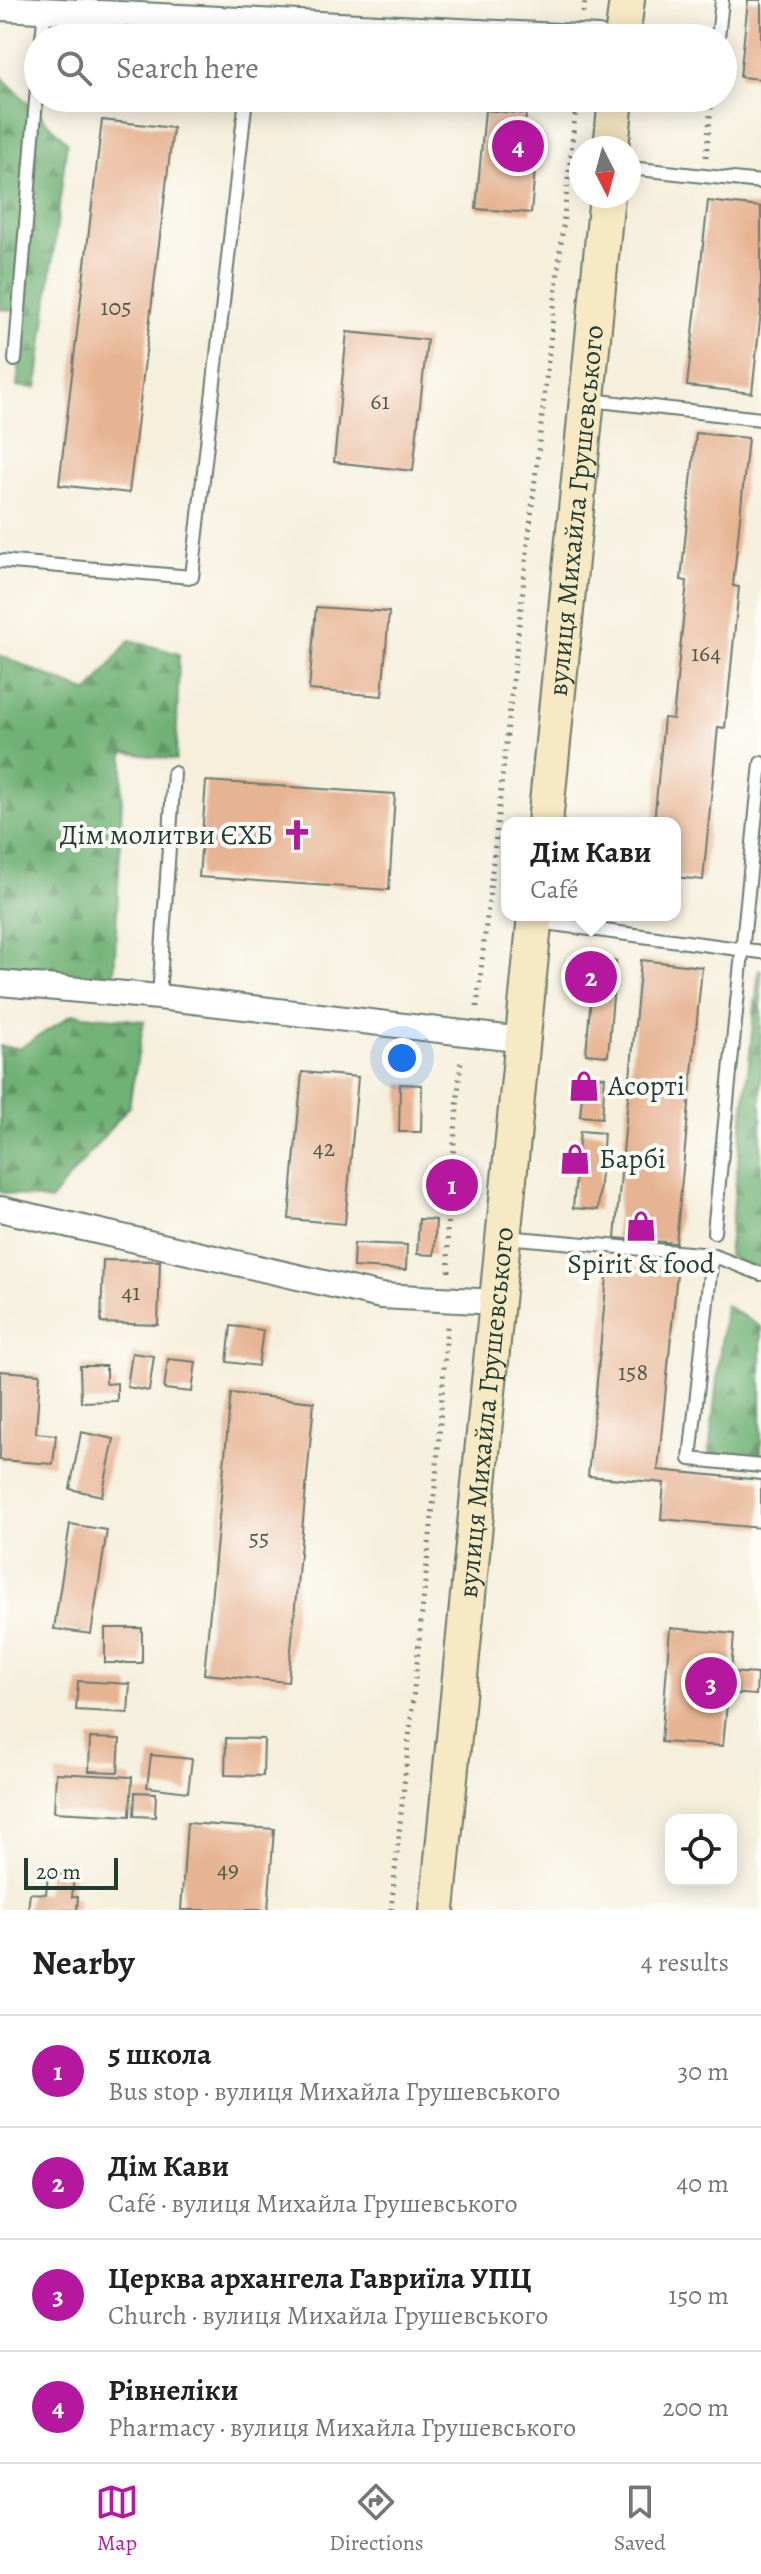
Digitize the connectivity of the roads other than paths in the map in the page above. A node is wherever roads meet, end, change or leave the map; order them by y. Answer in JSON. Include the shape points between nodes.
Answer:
{"nodes":[{"id":1,"x":627,"y":0,"type":"edge"},
{"id":2,"x":722,"y":0,"type":"edge"},
{"id":3,"x":0,"y":8,"type":"edge"},
{"id":4,"x":45,"y":11,"type":"junction"},
{"id":5,"x":286,"y":11,"type":"edge"},
{"id":6,"x":44,"y":24,"type":"edge"},
{"id":7,"x":188,"y":24,"type":"edge"},
{"id":8,"x":264,"y":24,"type":"edge"},
{"id":9,"x":436,"y":24,"type":"edge"},
{"id":10,"x":624,"y":24,"type":"edge"},
{"id":11,"x":719,"y":24,"type":"edge"},
{"id":12,"x":35,"y":112,"type":"edge"},
{"id":13,"x":244,"y":112,"type":"edge"},
{"id":14,"x":615,"y":112,"type":"edge"},
{"id":15,"x":612,"y":136,"type":"edge"},
{"id":16,"x":641,"y":169,"type":"edge"},
{"id":17,"x":761,"y":182,"type":"edge"},
{"id":18,"x":606,"y":208,"type":"edge"},
{"id":19,"x":15,"y":360,"type":"dead end"},
{"id":20,"x":586,"y":400,"type":"junction"},
{"id":21,"x":761,"y":419,"type":"edge"},
{"id":22,"x":0,"y":561,"type":"edge"},
{"id":23,"x":761,"y":763,"type":"edge"},
{"id":24,"x":174,"y":773,"type":"dead end"},
{"id":25,"x":546,"y":817,"type":"edge"},
{"id":26,"x":757,"y":836,"type":"edge"},
{"id":27,"x":535,"y":921,"type":"edge"},
{"id":28,"x":554,"y":921,"type":"edge"},
{"id":29,"x":741,"y":950,"type":"junction"},
{"id":30,"x":761,"y":952,"type":"edge"},
{"id":31,"x":0,"y":983,"type":"edge"},
{"id":32,"x":159,"y":997,"type":"junction"},
{"id":33,"x":523,"y":1040,"type":"junction"},
{"id":34,"x":0,"y":1209,"type":"edge"},
{"id":35,"x":714,"y":1232,"type":"dead end"},
{"id":36,"x":504,"y":1237,"type":"junction"},
{"id":37,"x":712,"y":1255,"type":"junction"},
{"id":38,"x":761,"y":1274,"type":"edge"},
{"id":39,"x":497,"y":1302,"type":"junction"},
{"id":40,"x":761,"y":1466,"type":"edge"},
{"id":41,"x":437,"y":1910,"type":"edge"}],
"edges":[{"from":1,"to":10,"type":"main road"},
{"from":2,"to":11,"type":"lane"},
{"from":3,"to":4,"type":"street"},
{"from":4,"to":6,"type":"lane"},
{"from":4,"to":7,"type":"street"},
{"from":5,"to":8,"type":"street"},
{"from":5,"to":9,"type":"street"},
{"from":12,"to":19,"type":"lane"},
{"from":13,"to":22,"type":"lane","via":[[192,577]]},
{"from":14,"to":15,"type":"main road"},
{"from":16,"to":17,"type":"lane"},
{"from":18,"to":20,"type":"main road","name":"вулиця Михайла Грушевського"},
{"from":20,"to":21,"type":"lane"},
{"from":20,"to":25,"type":"main road","name":"вулиця Михайла Грушевського"},
{"from":23,"to":26,"type":"lane"},
{"from":24,"to":32,"type":"lane"},
{"from":26,"to":29,"type":"lane"},
{"from":27,"to":33,"type":"main road","name":"вулиця Михайла Грушевського"},
{"from":28,"to":29,"type":"lane"},
{"from":29,"to":30,"type":"lane"},
{"from":29,"to":35,"type":"lane"},
{"from":31,"to":32,"type":"street"},
{"from":32,"to":33,"type":"street"},
{"from":33,"to":36,"type":"main road","name":"вулиця Михайла Грушевського"},
{"from":34,"to":39,"type":"street","via":[[381,1296]]},
{"from":36,"to":37,"type":"lane"},
{"from":36,"to":39,"type":"main road","name":"вулиця Михайла Грушевського"},
{"from":37,"to":38,"type":"lane"},
{"from":37,"to":40,"type":"lane","via":[[690,1459]]},
{"from":39,"to":41,"type":"main road","name":"вулиця Михайла Грушевського"}]}
